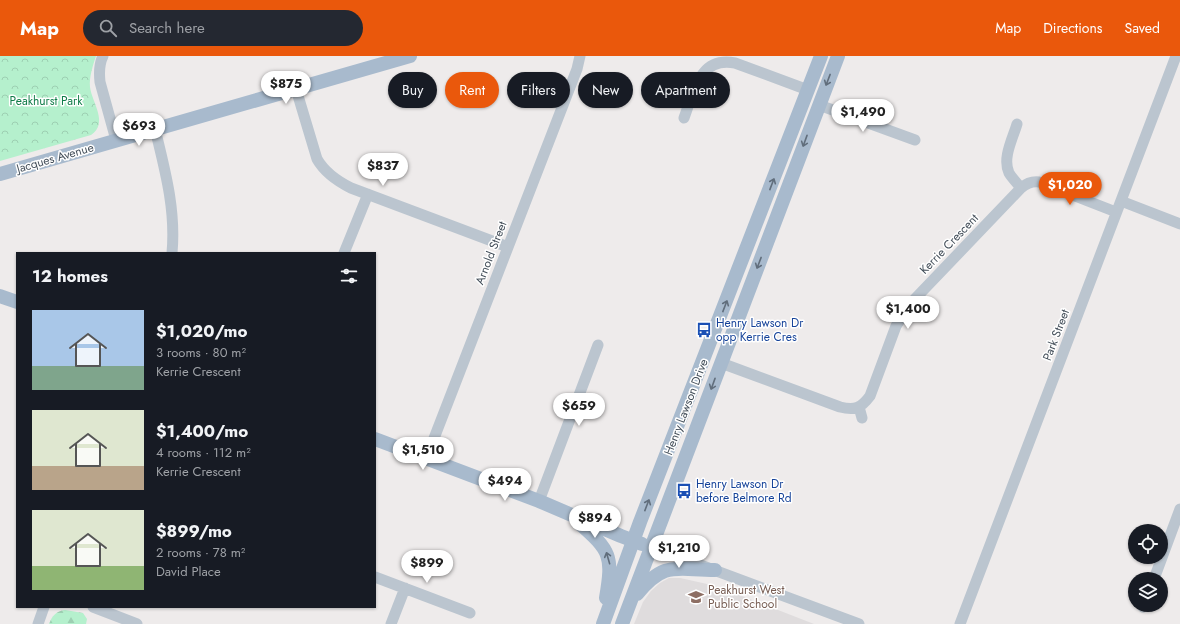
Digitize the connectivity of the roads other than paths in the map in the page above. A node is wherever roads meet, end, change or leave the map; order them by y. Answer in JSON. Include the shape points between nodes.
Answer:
{"nodes":[{"id":1,"x":104,"y":56,"type":"edge"},
{"id":2,"x":410,"y":56,"type":"edge"},
{"id":3,"x":580,"y":56,"type":"edge"},
{"id":4,"x":821,"y":56,"type":"edge"},
{"id":5,"x":838,"y":56,"type":"edge"},
{"id":6,"x":1176,"y":56,"type":"edge"},
{"id":7,"x":296,"y":89,"type":"junction"},
{"id":8,"x":808,"y":90,"type":"junction"},
{"id":9,"x":819,"y":105,"type":"junction"},
{"id":10,"x":684,"y":118,"type":"dead end"},
{"id":11,"x":1017,"y":124,"type":"dead end"},
{"id":12,"x":155,"y":129,"type":"junction"},
{"id":13,"x":116,"y":140,"type":"junction"},
{"id":14,"x":915,"y":140,"type":"dead end"},
{"id":15,"x":0,"y":174,"type":"edge"},
{"id":16,"x":1021,"y":188,"type":"junction"},
{"id":17,"x":368,"y":194,"type":"junction"},
{"id":18,"x":1121,"y":201,"type":"junction"},
{"id":19,"x":1116,"y":212,"type":"junction"},
{"id":20,"x":1180,"y":224,"type":"edge"},
{"id":21,"x":508,"y":247,"type":"junction"},
{"id":22,"x":172,"y":252,"type":"edge"},
{"id":23,"x":344,"y":252,"type":"edge"},
{"id":24,"x":0,"y":296,"type":"edge"},
{"id":25,"x":16,"y":302,"type":"edge"},
{"id":26,"x":598,"y":345,"type":"dead end"},
{"id":27,"x":721,"y":363,"type":"junction"},
{"id":28,"x":376,"y":439,"type":"edge"},
{"id":29,"x":426,"y":458,"type":"junction"},
{"id":30,"x":539,"y":501,"type":"junction"},
{"id":31,"x":1180,"y":508,"type":"edge"},
{"id":32,"x":566,"y":512,"type":"junction"},
{"id":33,"x":633,"y":541,"type":"junction"},
{"id":34,"x":652,"y":547,"type":"junction"},
{"id":35,"x":715,"y":570,"type":"junction"},
{"id":36,"x":1157,"y":572,"type":"edge"},
{"id":37,"x":376,"y":577,"type":"edge"},
{"id":38,"x":405,"y":588,"type":"junction"},
{"id":39,"x":632,"y":599,"type":"junction"},
{"id":40,"x":44,"y":608,"type":"edge"},
{"id":41,"x":97,"y":608,"type":"edge"},
{"id":42,"x":470,"y":613,"type":"dead end"},
{"id":43,"x":38,"y":624,"type":"edge"},
{"id":44,"x":137,"y":624,"type":"edge"},
{"id":45,"x":391,"y":624,"type":"edge"},
{"id":46,"x":602,"y":624,"type":"edge"},
{"id":47,"x":622,"y":624,"type":"edge"},
{"id":48,"x":859,"y":624,"type":"edge"},
{"id":49,"x":960,"y":624,"type":"edge"}],
"edges":[{"from":1,"to":13,"type":"street","via":[[100,66],[100,82]]},
{"from":2,"to":7,"type":"main road","name":"Jacques Avenue"},
{"from":3,"to":21,"type":"street","name":"Arnold Street"},
{"from":4,"to":8,"type":"main road","name":"Henry Lawson Drive"},
{"from":5,"to":9,"type":"main road","name":"Henry Lawson Drive","one_way":true},
{"from":6,"to":18,"type":"street","name":"Park Street"},
{"from":7,"to":12,"type":"main road","name":"Jacques Avenue"},
{"from":7,"to":17,"type":"street","via":[[314,151],[322,166],[341,183]]},
{"from":8,"to":10,"type":"street","via":[[735,63],[720,62],[713,64],[698,80]]},
{"from":33,"to":8,"type":"main road","name":"Henry Lawson Drive","one_way":true},
{"from":9,"to":14,"type":"street"},
{"from":9,"to":27,"type":"main road","name":"Henry Lawson Drive","one_way":true},
{"from":11,"to":16,"type":"street","via":[[1007,156],[1007,166],[1009,173]]},
{"from":12,"to":13,"type":"main road","name":"Jacques Avenue"},
{"from":12,"to":22,"type":"street","via":[[170,198]]},
{"from":13,"to":15,"type":"main road","name":"Jacques Avenue"},
{"from":16,"to":19,"type":"street","name":"Kerrie Crescent","via":[[1026,183],[1039,182]]},
{"from":16,"to":27,"type":"street","name":"Kerrie Crescent","via":[[910,304],[896,326],[870,396],[860,412]]},
{"from":17,"to":21,"type":"street"},
{"from":17,"to":23,"type":"street"},
{"from":18,"to":19,"type":"street","name":"Park Street"},
{"from":18,"to":20,"type":"street"},
{"from":19,"to":49,"type":"street","name":"Park Street"},
{"from":21,"to":29,"type":"street","name":"Arnold Street"},
{"from":24,"to":25,"type":"main road"},
{"from":26,"to":30,"type":"street"},
{"from":27,"to":34,"type":"main road","name":"Henry Lawson Drive","one_way":true},
{"from":28,"to":29,"type":"main road"},
{"from":29,"to":30,"type":"main road"},
{"from":30,"to":32,"type":"main road"},
{"from":31,"to":36,"type":"street"},
{"from":32,"to":33,"type":"main road"},
{"from":46,"to":32,"type":"main road","one_way":true,"via":[[610,571],[608,556],[600,542]]},
{"from":33,"to":34,"type":"main road"},
{"from":33,"to":46,"type":"main road","name":"Henry Lawson Drive"},
{"from":34,"to":35,"type":"street"},
{"from":34,"to":39,"type":"main road","name":"Henry Lawson Drive"},
{"from":35,"to":39,"type":"main road","via":[[681,568],[660,572]]},
{"from":35,"to":48,"type":"street"},
{"from":37,"to":38,"type":"street"},
{"from":38,"to":42,"type":"street"},
{"from":38,"to":45,"type":"street"},
{"from":39,"to":47,"type":"main road","name":"Henry Lawson Drive"},
{"from":40,"to":43,"type":"street"},
{"from":41,"to":44,"type":"street"}]}
